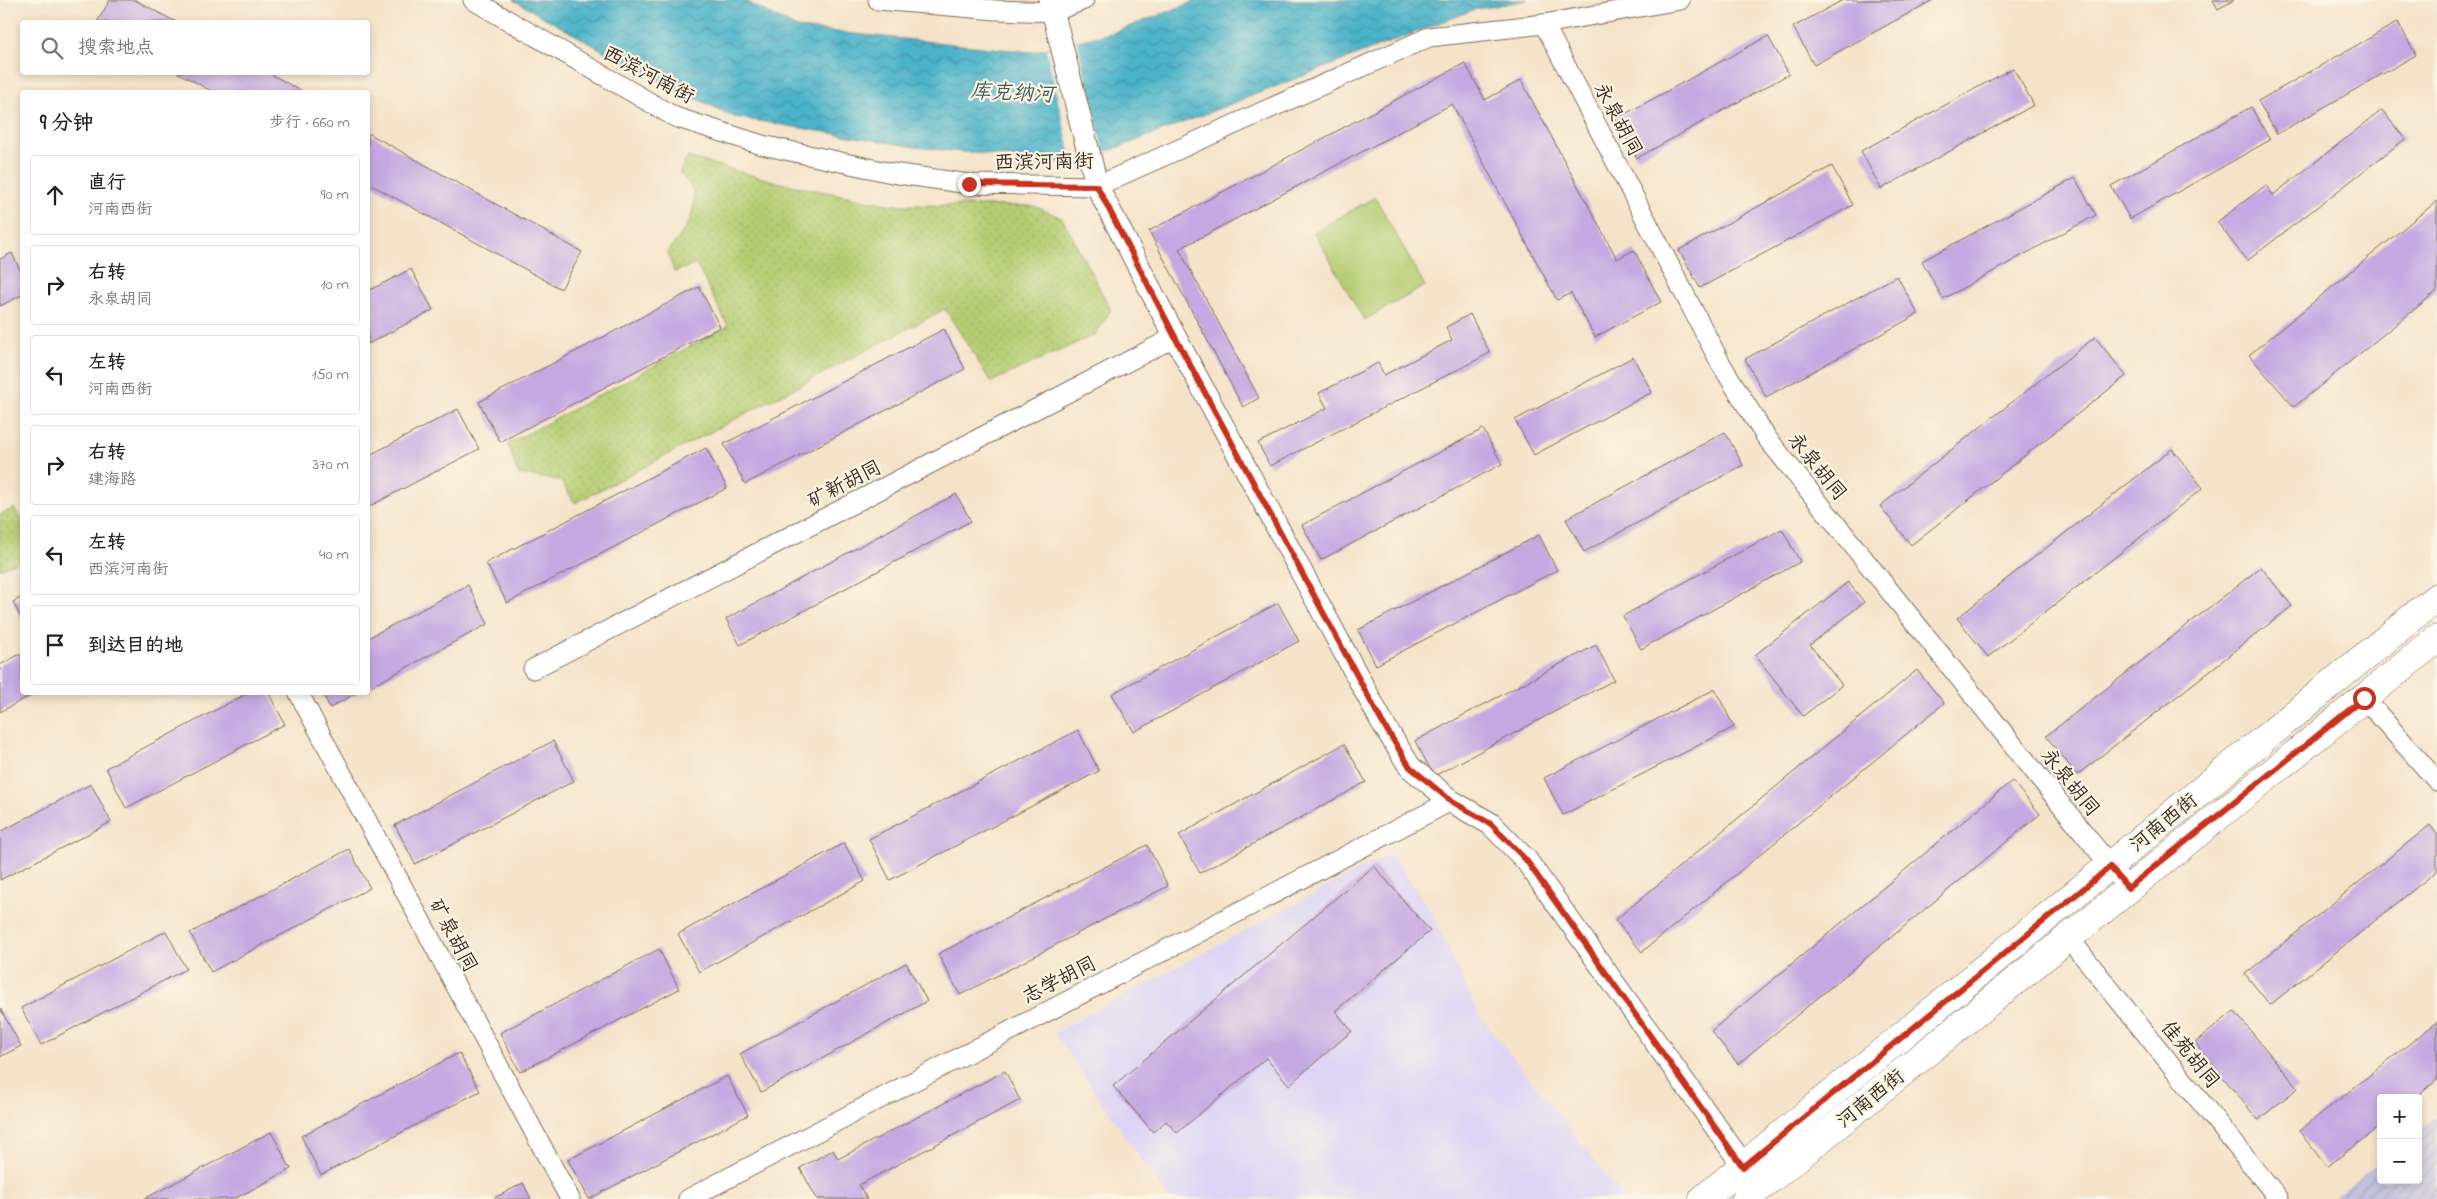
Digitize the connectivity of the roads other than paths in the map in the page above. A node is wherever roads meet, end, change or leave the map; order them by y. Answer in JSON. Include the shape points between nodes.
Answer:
{"nodes":[{"id":1,"x":473,"y":0,"type":"edge"},
{"id":2,"x":878,"y":0,"type":"edge"},
{"id":3,"x":1084,"y":0,"type":"edge"},
{"id":4,"x":1680,"y":0,"type":"edge"},
{"id":5,"x":1053,"y":14,"type":"edge"},
{"id":6,"x":1544,"y":24,"type":"junction"},
{"id":7,"x":1097,"y":186,"type":"junction"},
{"id":8,"x":1175,"y":337,"type":"junction"},
{"id":9,"x":2437,"y":597,"type":"edge"},
{"id":10,"x":2437,"y":639,"type":"edge"},
{"id":11,"x":533,"y":669,"type":"dead end"},
{"id":12,"x":300,"y":695,"type":"edge"},
{"id":13,"x":2364,"y":698,"type":"junction"},
{"id":14,"x":2437,"y":782,"type":"edge"},
{"id":15,"x":1451,"y":801,"type":"junction"},
{"id":16,"x":2110,"y":867,"type":"junction"},
{"id":17,"x":2128,"y":888,"type":"junction"},
{"id":18,"x":2068,"y":937,"type":"junction"},
{"id":19,"x":1749,"y":1185,"type":"edge"},
{"id":20,"x":570,"y":1199,"type":"edge"},
{"id":21,"x":688,"y":1199,"type":"edge"},
{"id":22,"x":1703,"y":1199,"type":"edge"},
{"id":23,"x":2279,"y":1199,"type":"edge"}],
"edges":[{"from":1,"to":7,"type":"street","name":"西滨河南街","via":[[675,117],[762,144],[892,173],[969,184]]},
{"from":2,"to":5,"type":"street"},
{"from":3,"to":5,"type":"street"},
{"from":4,"to":6,"type":"street","name":"西滨河南街"},
{"from":5,"to":7,"type":"street"},
{"from":6,"to":7,"type":"street","name":"西滨河南街","via":[[1429,37]]},
{"from":6,"to":16,"type":"street","name":"永泉胡同","via":[[1721,364],[1766,437]]},
{"from":7,"to":8,"type":"street"},
{"from":8,"to":11,"type":"street","name":"矿新胡同"},
{"from":8,"to":15,"type":"street","via":[[1382,722],[1410,767]]},
{"from":9,"to":16,"type":"main road","name":"河南西街"},
{"from":10,"to":13,"type":"main road","name":"河南西街"},
{"from":12,"to":20,"type":"street","name":"矿泉胡同"},
{"from":13,"to":14,"type":"street"},
{"from":13,"to":17,"type":"main road","name":"河南西街"},
{"from":15,"to":19,"type":"street","via":[[1491,824],[1526,860]]},
{"from":15,"to":21,"type":"street","name":"志学胡同"},
{"from":16,"to":17,"type":"street","name":"永泉胡同"},
{"from":16,"to":19,"type":"main road","name":"河南西街"},
{"from":17,"to":18,"type":"main road","name":"河南西街"},
{"from":18,"to":19,"type":"main road","name":"河南西街"},
{"from":18,"to":23,"type":"street","name":"佳苑胡同"},
{"from":19,"to":22,"type":"main road","name":"河南西街"}]}
